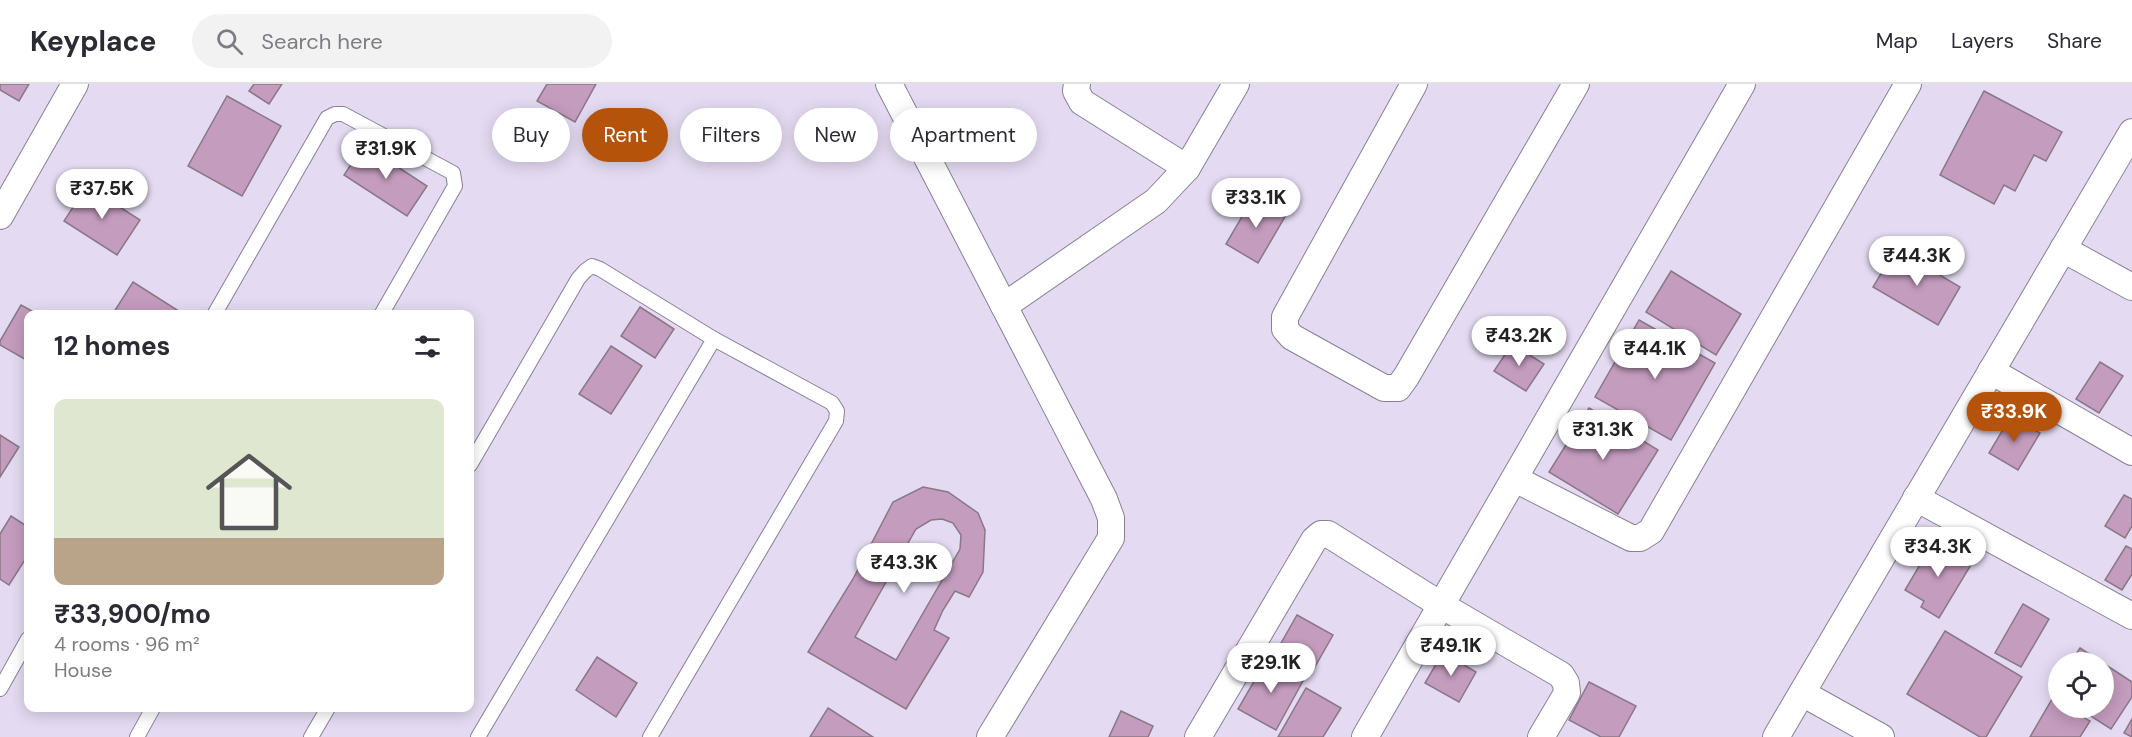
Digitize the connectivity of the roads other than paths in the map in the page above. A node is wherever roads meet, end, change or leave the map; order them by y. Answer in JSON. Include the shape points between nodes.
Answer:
{"nodes":[{"id":1,"x":75,"y":84,"type":"edge"},
{"id":2,"x":889,"y":84,"type":"edge"},
{"id":3,"x":1077,"y":84,"type":"edge"},
{"id":4,"x":1236,"y":84,"type":"edge"},
{"id":5,"x":1413,"y":84,"type":"edge"},
{"id":6,"x":1576,"y":84,"type":"edge"},
{"id":7,"x":1742,"y":84,"type":"edge"},
{"id":8,"x":1908,"y":84,"type":"edge"},
{"id":9,"x":2132,"y":132,"type":"edge"},
{"id":10,"x":1187,"y":168,"type":"junction"},
{"id":11,"x":0,"y":216,"type":"edge"},
{"id":12,"x":2063,"y":249,"type":"junction"},
{"id":13,"x":2132,"y":287,"type":"edge"},
{"id":14,"x":1004,"y":306,"type":"junction"},
{"id":15,"x":217,"y":310,"type":"edge"},
{"id":16,"x":384,"y":310,"type":"edge"},
{"id":17,"x":714,"y":339,"type":"junction"},
{"id":18,"x":1991,"y":371,"type":"junction"},
{"id":19,"x":2132,"y":452,"type":"edge"},
{"id":20,"x":474,"y":458,"type":"edge"},
{"id":21,"x":1515,"y":479,"type":"junction"},
{"id":22,"x":1916,"y":498,"type":"junction"},
{"id":23,"x":1442,"y":605,"type":"junction"},
{"id":24,"x":2132,"y":616,"type":"edge"},
{"id":25,"x":24,"y":646,"type":"edge"},
{"id":26,"x":0,"y":688,"type":"edge"},
{"id":27,"x":1802,"y":693,"type":"junction"},
{"id":28,"x":151,"y":712,"type":"edge"},
{"id":29,"x":326,"y":712,"type":"edge"},
{"id":30,"x":136,"y":737,"type":"edge"},
{"id":31,"x":311,"y":737,"type":"edge"},
{"id":32,"x":478,"y":737,"type":"edge"},
{"id":33,"x":650,"y":737,"type":"edge"},
{"id":34,"x":990,"y":737,"type":"edge"},
{"id":35,"x":1198,"y":737,"type":"edge"},
{"id":36,"x":1365,"y":737,"type":"edge"},
{"id":37,"x":1541,"y":737,"type":"edge"},
{"id":38,"x":1776,"y":737,"type":"edge"},
{"id":39,"x":1881,"y":737,"type":"edge"}],
"edges":[{"from":1,"to":11,"type":"street"},
{"from":2,"to":14,"type":"street"},
{"from":3,"to":10,"type":"street","via":[[1076,92],[1082,102]]},
{"from":4,"to":10,"type":"street"},
{"from":5,"to":6,"type":"street","via":[[1285,317],[1285,329],[1292,337],[1384,388],[1398,388],[1406,377]]},
{"from":7,"to":21,"type":"street"},
{"from":8,"to":21,"type":"street","via":[[1651,531],[1631,538]]},
{"from":9,"to":12,"type":"street"},
{"from":10,"to":14,"type":"street","via":[[1156,201]]},
{"from":12,"to":13,"type":"street"},
{"from":12,"to":18,"type":"street"},
{"from":14,"to":34,"type":"street","via":[[1104,499],[1111,518],[1111,538]]},
{"from":15,"to":16,"type":"lane","via":[[327,118],[335,114],[342,114],[423,157],[453,173],[455,178],[455,186]]},
{"from":17,"to":20,"type":"lane","via":[[592,266],[578,279]]},
{"from":17,"to":32,"type":"lane"},
{"from":17,"to":33,"type":"lane","via":[[827,399],[837,411],[837,421]]},
{"from":18,"to":19,"type":"street"},
{"from":18,"to":22,"type":"street"},
{"from":21,"to":23,"type":"street"},
{"from":22,"to":24,"type":"street"},
{"from":22,"to":27,"type":"street"},
{"from":23,"to":35,"type":"street","via":[[1328,534],[1321,534]]},
{"from":23,"to":36,"type":"street"},
{"from":23,"to":37,"type":"street","via":[[1561,675],[1567,693]]},
{"from":25,"to":26,"type":"lane"},
{"from":27,"to":38,"type":"street"},
{"from":27,"to":39,"type":"street"},
{"from":28,"to":30,"type":"lane"},
{"from":29,"to":31,"type":"lane"}]}
